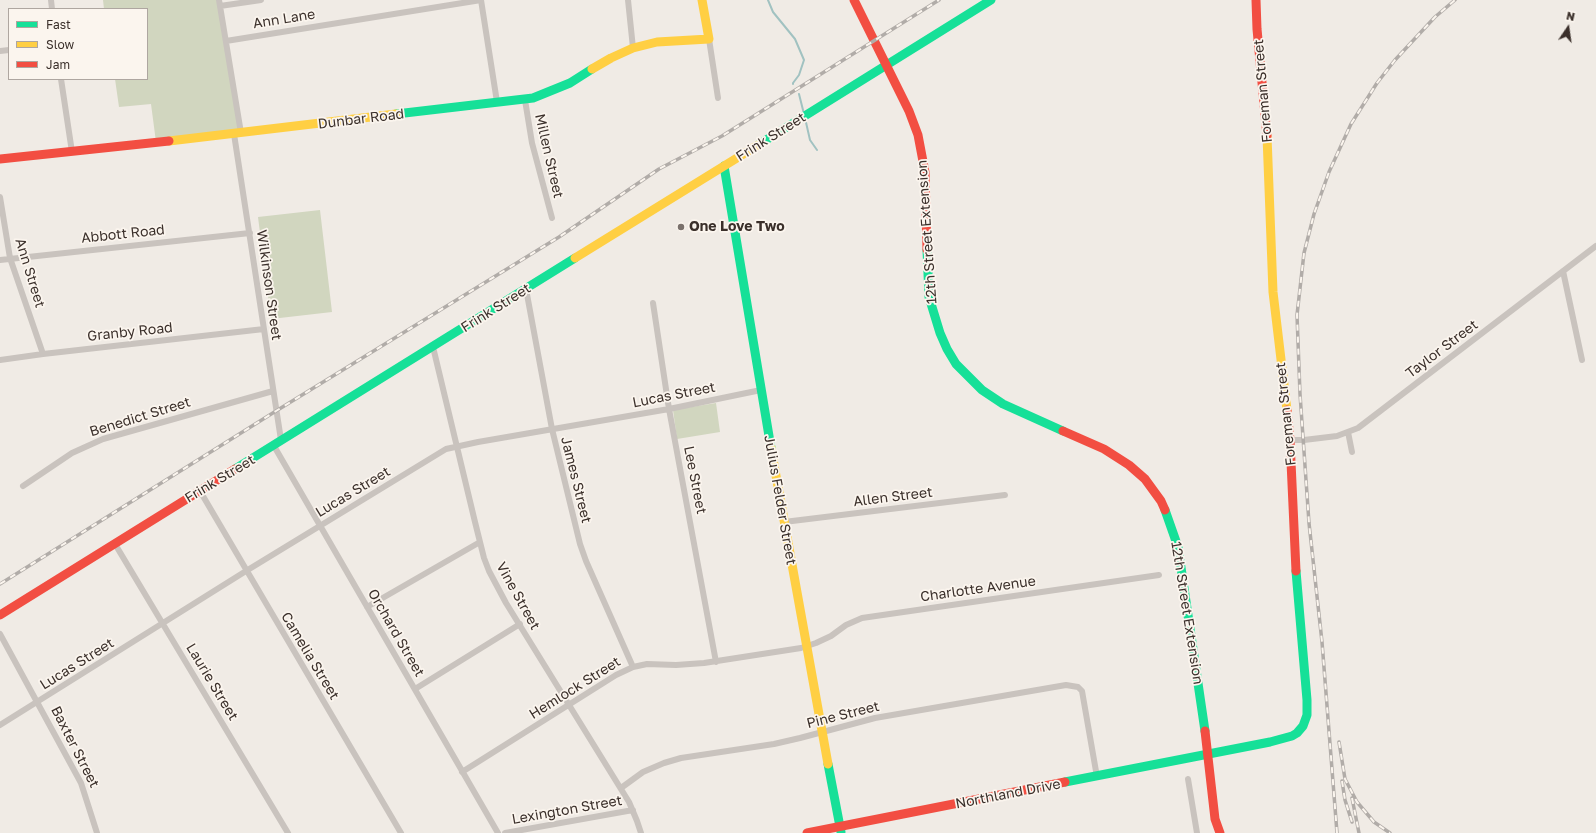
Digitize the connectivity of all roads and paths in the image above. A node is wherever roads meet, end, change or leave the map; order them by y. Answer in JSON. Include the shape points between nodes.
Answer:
{"nodes":[{"id":1,"x":261,"y":0,"type":"edge"},
{"id":2,"x":628,"y":0,"type":"edge"},
{"id":3,"x":702,"y":0,"type":"edge"},
{"id":4,"x":854,"y":0,"type":"edge"},
{"id":5,"x":991,"y":0,"type":"edge"},
{"id":6,"x":1256,"y":0,"type":"edge"},
{"id":7,"x":220,"y":3,"type":"edge"},
{"id":8,"x":709,"y":39,"type":"junction"},
{"id":9,"x":226,"y":41,"type":"junction"},
{"id":10,"x":633,"y":48,"type":"junction"},
{"id":11,"x":886,"y":65,"type":"junction"},
{"id":12,"x":61,"y":80,"type":"edge"},
{"id":13,"x":718,"y":98,"type":"dead end"},
{"id":14,"x":525,"y":100,"type":"junction"},
{"id":15,"x":497,"y":102,"type":"junction"},
{"id":16,"x":237,"y":134,"type":"junction"},
{"id":17,"x":72,"y":152,"type":"junction"},
{"id":18,"x":0,"y":159,"type":"edge"},
{"id":19,"x":724,"y":166,"type":"junction"},
{"id":20,"x":0,"y":197,"type":"edge"},
{"id":21,"x":552,"y":218,"type":"dead end"},
{"id":22,"x":250,"y":233,"type":"junction"},
{"id":23,"x":1596,"y":246,"type":"edge"},
{"id":24,"x":10,"y":258,"type":"junction"},
{"id":25,"x":0,"y":260,"type":"edge"},
{"id":26,"x":1563,"y":271,"type":"junction"},
{"id":27,"x":526,"y":289,"type":"junction"},
{"id":28,"x":652,"y":303,"type":"dead end"},
{"id":29,"x":264,"y":329,"type":"junction"},
{"id":30,"x":433,"y":347,"type":"junction"},
{"id":31,"x":44,"y":354,"type":"junction"},
{"id":32,"x":0,"y":360,"type":"edge"},
{"id":33,"x":1582,"y":360,"type":"dead end"},
{"id":34,"x":761,"y":390,"type":"junction"},
{"id":35,"x":273,"y":391,"type":"junction"},
{"id":36,"x":669,"y":409,"type":"junction"},
{"id":37,"x":552,"y":429,"type":"junction"},
{"id":38,"x":1348,"y":432,"type":"junction"},
{"id":39,"x":1290,"y":440,"type":"junction"},
{"id":40,"x":277,"y":443,"type":"junction"},
{"id":41,"x":458,"y":446,"type":"junction"},
{"id":42,"x":1352,"y":452,"type":"dead end"},
{"id":43,"x":23,"y":486,"type":"dead end"},
{"id":44,"x":200,"y":491,"type":"junction"},
{"id":45,"x":1005,"y":495,"type":"dead end"},
{"id":46,"x":784,"y":522,"type":"junction"},
{"id":47,"x":320,"y":526,"type":"junction"},
{"id":48,"x":480,"y":542,"type":"junction"},
{"id":49,"x":115,"y":544,"type":"junction"},
{"id":50,"x":246,"y":571,"type":"junction"},
{"id":51,"x":1159,"y":575,"type":"dead end"},
{"id":52,"x":367,"y":607,"type":"junction"},
{"id":53,"x":0,"y":615,"type":"edge"},
{"id":54,"x":163,"y":624,"type":"junction"},
{"id":55,"x":520,"y":624,"type":"junction"},
{"id":56,"x":0,"y":634,"type":"edge"},
{"id":57,"x":807,"y":646,"type":"junction"},
{"id":58,"x":716,"y":662,"type":"junction"},
{"id":59,"x":633,"y":667,"type":"junction"},
{"id":60,"x":414,"y":689,"type":"junction"},
{"id":61,"x":38,"y":702,"type":"junction"},
{"id":62,"x":569,"y":705,"type":"junction"},
{"id":63,"x":0,"y":725,"type":"edge"},
{"id":64,"x":823,"y":732,"type":"junction"},
{"id":65,"x":1208,"y":755,"type":"junction"},
{"id":66,"x":462,"y":772,"type":"junction"},
{"id":67,"x":1097,"y":777,"type":"junction"},
{"id":68,"x":1188,"y":779,"type":"dead end"},
{"id":69,"x":621,"y":788,"type":"junction"},
{"id":70,"x":633,"y":810,"type":"junction"},
{"id":71,"x":841,"y":830,"type":"edge"},
{"id":72,"x":97,"y":833,"type":"edge"},
{"id":73,"x":288,"y":833,"type":"edge"},
{"id":74,"x":400,"y":833,"type":"edge"},
{"id":75,"x":498,"y":833,"type":"edge"},
{"id":76,"x":505,"y":833,"type":"edge"},
{"id":77,"x":641,"y":833,"type":"edge"},
{"id":78,"x":807,"y":833,"type":"edge"},
{"id":79,"x":1197,"y":833,"type":"edge"},
{"id":80,"x":1220,"y":833,"type":"edge"}],
"edges":[{"from":1,"to":7,"type":"street"},
{"from":2,"to":10,"type":"street"},
{"from":3,"to":8,"type":"street"},
{"from":4,"to":11,"type":"street","name":"12th Street Extension"},
{"from":5,"to":11,"type":"street","name":"Frink Street"},
{"from":6,"to":39,"type":"street","name":"Foreman Street","via":[[1267,132],[1273,292]]},
{"from":7,"to":9,"type":"street","name":"Wilkinson Street"},
{"from":8,"to":10,"type":"street","name":"Dunbar Road","via":[[657,42]]},
{"from":8,"to":13,"type":"street"},
{"from":9,"to":15,"type":"street","name":"Ann Lane","via":[[481,0]]},
{"from":9,"to":16,"type":"street","name":"Wilkinson Street"},
{"from":10,"to":14,"type":"street","name":"Dunbar Road","via":[[570,83]]},
{"from":11,"to":19,"type":"street","name":"Frink Street"},
{"from":11,"to":65,"type":"street","name":"12th Street Extension","via":[[909,110],[918,135],[925,172],[929,297],[947,349],[967,377],[982,390],[1003,404],[1104,449],[1130,465],[1145,479],[1161,501],[1178,547]]},
{"from":12,"to":17,"type":"street"},
{"from":14,"to":15,"type":"street","name":"Dunbar Road"},
{"from":14,"to":21,"type":"street","name":"Millen Street","via":[[532,143]]},
{"from":15,"to":16,"type":"street","name":"Dunbar Road"},
{"from":16,"to":17,"type":"street","name":"Dunbar Road"},
{"from":16,"to":22,"type":"street","name":"Wilkinson Street"},
{"from":17,"to":18,"type":"street","name":"Dunbar Road"},
{"from":19,"to":27,"type":"street","name":"Frink Street"},
{"from":19,"to":34,"type":"street","name":"Julius Felder Street"},
{"from":20,"to":24,"type":"street","name":"Ann Street"},
{"from":22,"to":24,"type":"street","name":"Abbott Road"},
{"from":22,"to":29,"type":"street","name":"Wilkinson Street"},
{"from":23,"to":26,"type":"street","name":"Taylor Street"},
{"from":24,"to":25,"type":"street","name":"Abbott Road"},
{"from":24,"to":31,"type":"street","name":"Ann Street"},
{"from":26,"to":33,"type":"street"},
{"from":26,"to":38,"type":"street","name":"Taylor Street"},
{"from":27,"to":30,"type":"street","name":"Frink Street"},
{"from":27,"to":37,"type":"street","name":"James Street"},
{"from":28,"to":36,"type":"street","name":"Lee Street"},
{"from":29,"to":31,"type":"street","name":"Granby Road"},
{"from":29,"to":35,"type":"street","name":"Wilkinson Street"},
{"from":30,"to":40,"type":"street","name":"Frink Street"},
{"from":30,"to":41,"type":"street","name":"Vine Street"},
{"from":31,"to":32,"type":"street","name":"Granby Road"},
{"from":34,"to":36,"type":"street","name":"Lucas Street"},
{"from":34,"to":46,"type":"street","name":"Julius Felder Street"},
{"from":35,"to":40,"type":"street","name":"Wilkinson Street"},
{"from":35,"to":43,"type":"street","name":"Benedict Street","via":[[103,439],[72,453]]},
{"from":36,"to":37,"type":"street","name":"Lucas Street"},
{"from":36,"to":58,"type":"street","name":"Lee Street"},
{"from":37,"to":41,"type":"street","name":"Lucas Street"},
{"from":37,"to":59,"type":"street","name":"James Street","via":[[580,544]]},
{"from":38,"to":39,"type":"street","name":"Taylor Street"},
{"from":38,"to":42,"type":"street"},
{"from":39,"to":65,"type":"street","name":"Foreman Street","via":[[1294,541],[1307,700],[1306,720],[1297,733],[1287,738]]},
{"from":40,"to":44,"type":"street","name":"Frink Street"},
{"from":40,"to":47,"type":"street","name":"Orchard Street"},
{"from":41,"to":47,"type":"street","name":"Lucas Street","via":[[439,452]]},
{"from":41,"to":48,"type":"street","name":"Vine Street"},
{"from":44,"to":49,"type":"street","name":"Frink Street"},
{"from":44,"to":50,"type":"street","name":"Camelia Street"},
{"from":45,"to":46,"type":"street","name":"Allen Street"},
{"from":46,"to":57,"type":"street","name":"Julius Felder Street"},
{"from":47,"to":50,"type":"street","name":"Lucas Street"},
{"from":47,"to":52,"type":"street","name":"Orchard Street"},
{"from":48,"to":52,"type":"street"},
{"from":48,"to":55,"type":"street","name":"Vine Street","via":[[497,588]]},
{"from":49,"to":53,"type":"street","name":"Frink Street"},
{"from":49,"to":54,"type":"street","name":"Laurie Street"},
{"from":50,"to":54,"type":"street","name":"Lucas Street"},
{"from":50,"to":74,"type":"street","name":"Camelia Street"},
{"from":51,"to":57,"type":"street","name":"Charlotte Avenue","via":[[862,618],[846,625],[832,636]]},
{"from":52,"to":60,"type":"street","name":"Orchard Street"},
{"from":54,"to":61,"type":"street","name":"Lucas Street"},
{"from":54,"to":73,"type":"street","name":"Laurie Street"},
{"from":55,"to":60,"type":"street"},
{"from":55,"to":62,"type":"street","name":"Vine Street"},
{"from":56,"to":61,"type":"street","name":"Baxter Street"},
{"from":57,"to":58,"type":"street","name":"Hemlock Street"},
{"from":57,"to":64,"type":"street","name":"Julius Felder Street"},
{"from":58,"to":59,"type":"street","name":"Hemlock Street","via":[[647,664]]},
{"from":59,"to":62,"type":"street","name":"Hemlock Street"},
{"from":60,"to":66,"type":"street","name":"Orchard Street"},
{"from":61,"to":63,"type":"street","name":"Lucas Street"},
{"from":61,"to":72,"type":"street","name":"Baxter Street","via":[[81,783]]},
{"from":62,"to":66,"type":"street","name":"Hemlock Street"},
{"from":62,"to":69,"type":"street","name":"Vine Street"},
{"from":64,"to":67,"type":"street","name":"Pine Street","via":[[875,718],[1066,685],[1078,687],[1082,691]]},
{"from":64,"to":69,"type":"street","name":"Pine Street","via":[[774,744],[681,758],[643,772]]},
{"from":64,"to":71,"type":"street","name":"Julius Felder Street"},
{"from":65,"to":67,"type":"street","name":"Northland Drive"},
{"from":65,"to":80,"type":"street","name":"12th Street Extension","via":[[1215,819]]},
{"from":66,"to":75,"type":"street","name":"Orchard Street"},
{"from":67,"to":71,"type":"street","name":"Northland Drive"},
{"from":68,"to":79,"type":"street"},
{"from":69,"to":70,"type":"street","name":"Vine Street"},
{"from":70,"to":76,"type":"street","name":"Lexington Street"},
{"from":70,"to":77,"type":"street","name":"Vine Street"},
{"from":71,"to":78,"type":"street","name":"Northland Drive"}]}
